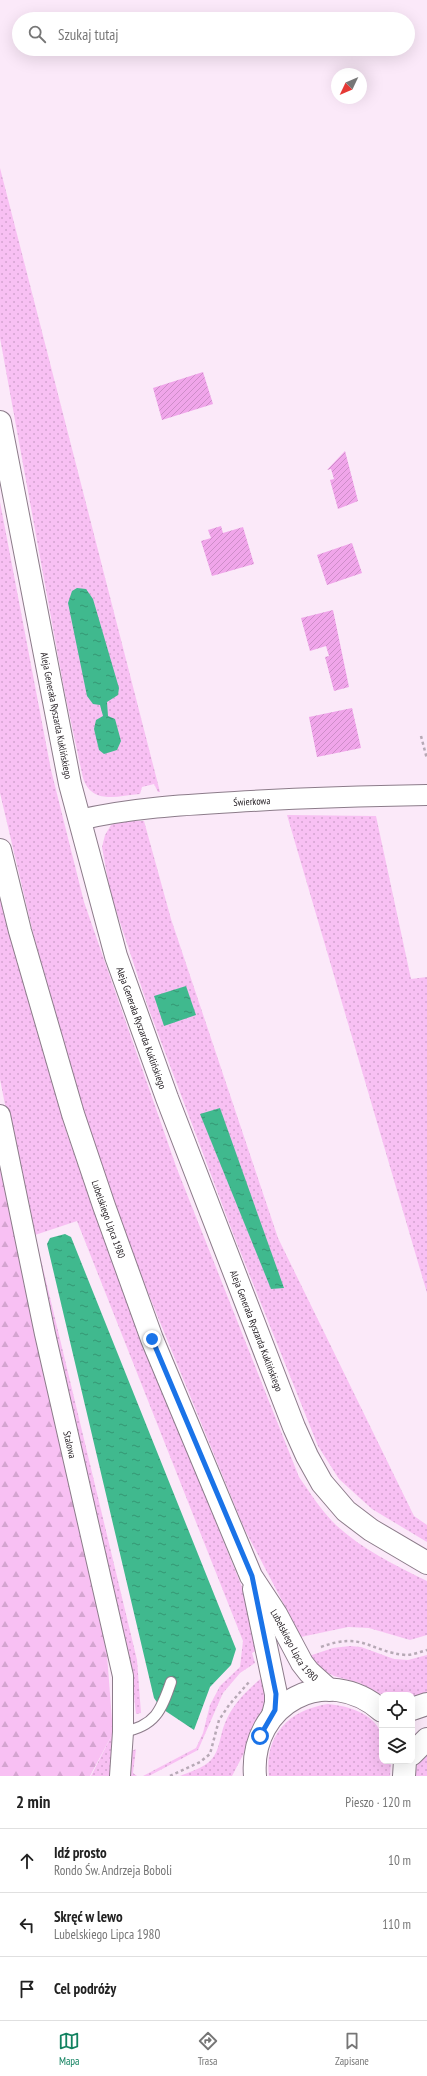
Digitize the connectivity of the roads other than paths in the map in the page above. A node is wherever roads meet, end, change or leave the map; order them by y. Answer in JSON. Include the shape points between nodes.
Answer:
{"nodes":[{"id":1,"x":0,"y":422,"type":"edge"},
{"id":2,"x":427,"y":795,"type":"edge"},
{"id":3,"x":78,"y":820,"type":"junction"},
{"id":4,"x":0,"y":850,"type":"edge"},
{"id":5,"x":0,"y":1115,"type":"edge"},
{"id":6,"x":427,"y":1563,"type":"edge"},
{"id":7,"x":252,"y":1576,"type":"junction"},
{"id":8,"x":171,"y":1682,"type":"dead end"},
{"id":9,"x":329,"y":1690,"type":"junction"},
{"id":10,"x":427,"y":1704,"type":"edge"},
{"id":11,"x":379,"y":1707,"type":"edge"},
{"id":12,"x":415,"y":1708,"type":"edge"},
{"id":13,"x":273,"y":1715,"type":"junction"},
{"id":14,"x":123,"y":1732,"type":"junction"},
{"id":15,"x":427,"y":1738,"type":"edge"},
{"id":16,"x":415,"y":1754,"type":"edge"},
{"id":17,"x":253,"y":1773,"type":"edge"},
{"id":18,"x":120,"y":1776,"type":"edge"}],
"edges":[{"from":1,"to":3,"type":"street","name":"Aleja Generała Ryszarda Kuklińskiego"},
{"from":2,"to":3,"type":"street","name":"Świerkowa","via":[[323,796],[164,806]]},
{"from":3,"to":6,"type":"street","name":"Aleja Generała Ryszarda Kuklińskiego","via":[[116,956],[167,1098],[307,1456],[322,1483],[346,1511],[371,1530]]},
{"from":4,"to":7,"type":"street","name":"Lubelskiego Lipca 1980","via":[[54,1051],[104,1206],[152,1339]]},
{"from":5,"to":14,"type":"street","name":"Stalowa","via":[[45,1334],[123,1676]]},
{"from":7,"to":9,"type":"street","name":"Lubelskiego Lipca 1980","via":[[302,1663]]},
{"from":7,"to":13,"type":"street","name":"Lubelskiego Lipca 1980","via":[[276,1694]]},
{"from":8,"to":14,"type":"lane","via":[[161,1708],[154,1717],[138,1729]]},
{"from":9,"to":11,"type":"street","via":[[347,1691]]},
{"from":9,"to":13,"type":"street","via":[[318,1690],[298,1696]]},
{"from":10,"to":12,"type":"street"},
{"from":13,"to":17,"type":"street","via":[[260,1736]]},
{"from":14,"to":18,"type":"street","name":"Stalowa"},
{"from":15,"to":16,"type":"street"}]}
